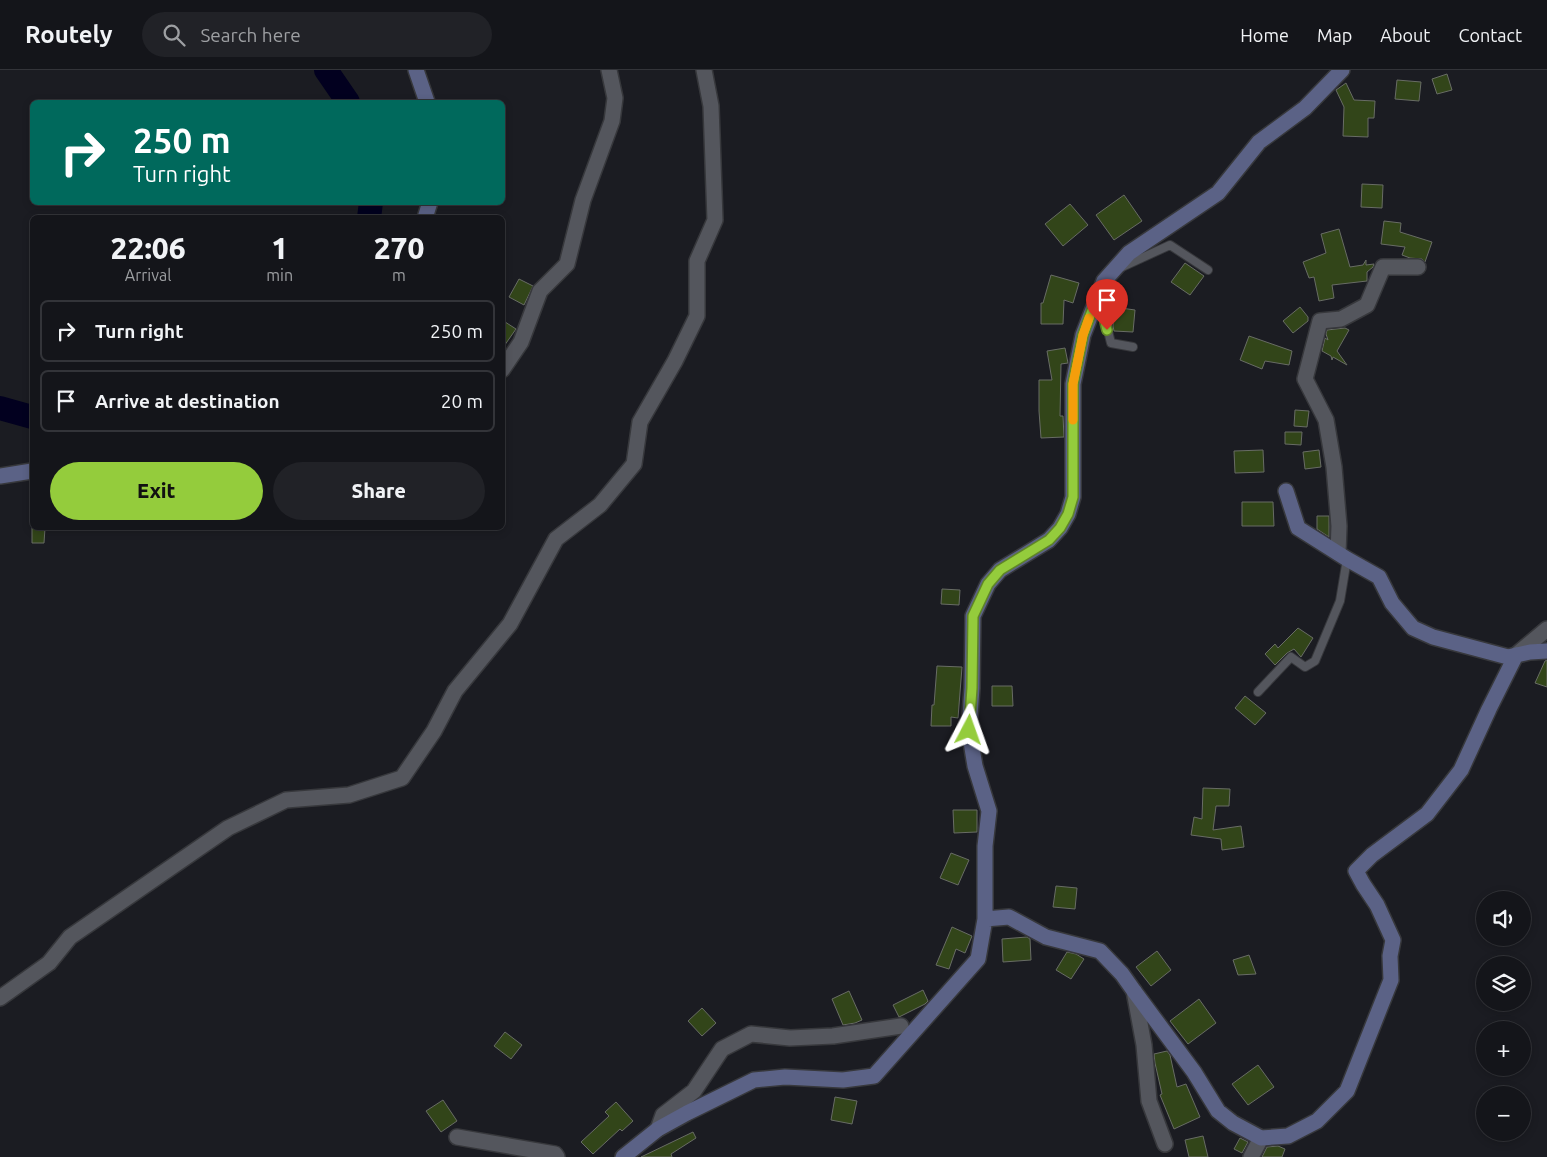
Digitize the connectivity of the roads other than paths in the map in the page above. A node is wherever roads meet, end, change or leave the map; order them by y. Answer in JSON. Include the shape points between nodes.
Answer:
{"nodes":[{"id":1,"x":416,"y":70,"type":"edge"},
{"id":2,"x":609,"y":70,"type":"edge"},
{"id":3,"x":704,"y":70,"type":"edge"},
{"id":4,"x":1342,"y":70,"type":"edge"},
{"id":5,"x":426,"y":100,"type":"edge"},
{"id":6,"x":1418,"y":266,"type":"dead end"},
{"id":7,"x":1114,"y":270,"type":"junction"},
{"id":8,"x":1208,"y":270,"type":"dead end"},
{"id":9,"x":1098,"y":294,"type":"junction"},
{"id":10,"x":1133,"y":347,"type":"dead end"},
{"id":11,"x":505,"y":366,"type":"edge"},
{"id":12,"x":30,"y":471,"type":"edge"},
{"id":13,"x":0,"y":476,"type":"edge"},
{"id":14,"x":1286,"y":491,"type":"dead end"},
{"id":15,"x":1342,"y":556,"type":"junction"},
{"id":16,"x":1547,"y":629,"type":"edge"},
{"id":17,"x":1547,"y":651,"type":"edge"},
{"id":18,"x":1516,"y":655,"type":"junction"},
{"id":19,"x":1258,"y":692,"type":"dead end"},
{"id":20,"x":985,"y":919,"type":"junction"},
{"id":21,"x":1134,"y":991,"type":"junction"},
{"id":22,"x":0,"y":998,"type":"edge"},
{"id":23,"x":901,"y":1026,"type":"dead end"},
{"id":24,"x":658,"y":1129,"type":"junction"},
{"id":25,"x":457,"y":1137,"type":"dead end"},
{"id":26,"x":1262,"y":1138,"type":"junction"},
{"id":27,"x":1165,"y":1144,"type":"dead end"},
{"id":28,"x":557,"y":1157,"type":"edge"},
{"id":29,"x":623,"y":1157,"type":"edge"},
{"id":30,"x":1252,"y":1157,"type":"edge"}],
"edges":[{"from":1,"to":5,"type":"street"},
{"from":2,"to":11,"type":"street","via":[[615,98],[612,121],[583,200],[567,264],[540,291],[521,342]]},
{"from":3,"to":22,"type":"street","via":[[711,106],[715,220],[697,261],[698,316],[640,422],[634,464],[600,505],[556,540],[510,624],[455,691],[434,731],[402,778],[349,795],[286,800],[228,828],[70,937],[49,963]]},
{"from":4,"to":7,"type":"street","via":[[1305,108],[1259,142],[1218,193],[1130,253]]},
{"from":6,"to":15,"type":"street","via":[[1383,267],[1367,305],[1341,319],[1320,320],[1305,379],[1326,420]]},
{"from":7,"to":8,"type":"lane","via":[[1170,245]]},
{"from":7,"to":9,"type":"street"},
{"from":9,"to":10,"type":"lane","via":[[1111,343]]},
{"from":9,"to":20,"type":"street","via":[[1083,335],[1073,384],[1073,497],[1068,514],[1049,540],[1000,570],[988,584],[973,616],[969,730],[989,811]]},
{"from":12,"to":13,"type":"street"},
{"from":14,"to":15,"type":"street","via":[[1298,528]]},
{"from":15,"to":18,"type":"street","via":[[1379,577],[1392,603],[1413,628],[1433,637],[1508,657]]},
{"from":15,"to":19,"type":"lane","via":[[1340,601],[1315,662],[1305,667],[1291,657]]},
{"from":16,"to":18,"type":"street"},
{"from":17,"to":18,"type":"street"},
{"from":18,"to":26,"type":"street","via":[[1461,770],[1427,814],[1356,871],[1393,940],[1391,980],[1346,1091],[1317,1121],[1288,1136]]},
{"from":20,"to":21,"type":"street","via":[[1009,917],[1046,936],[1100,951]]},
{"from":20,"to":24,"type":"street","via":[[978,959],[874,1076],[843,1080],[785,1077],[754,1080]]},
{"from":21,"to":26,"type":"street","via":[[1218,1110],[1233,1123]]},
{"from":21,"to":27,"type":"street","via":[[1144,1045],[1149,1101]]},
{"from":23,"to":24,"type":"street","via":[[833,1036],[790,1038],[751,1034],[722,1049],[694,1091],[663,1115]]},
{"from":24,"to":29,"type":"street"},
{"from":25,"to":28,"type":"street","via":[[555,1154]]},
{"from":26,"to":30,"type":"street"}]}
